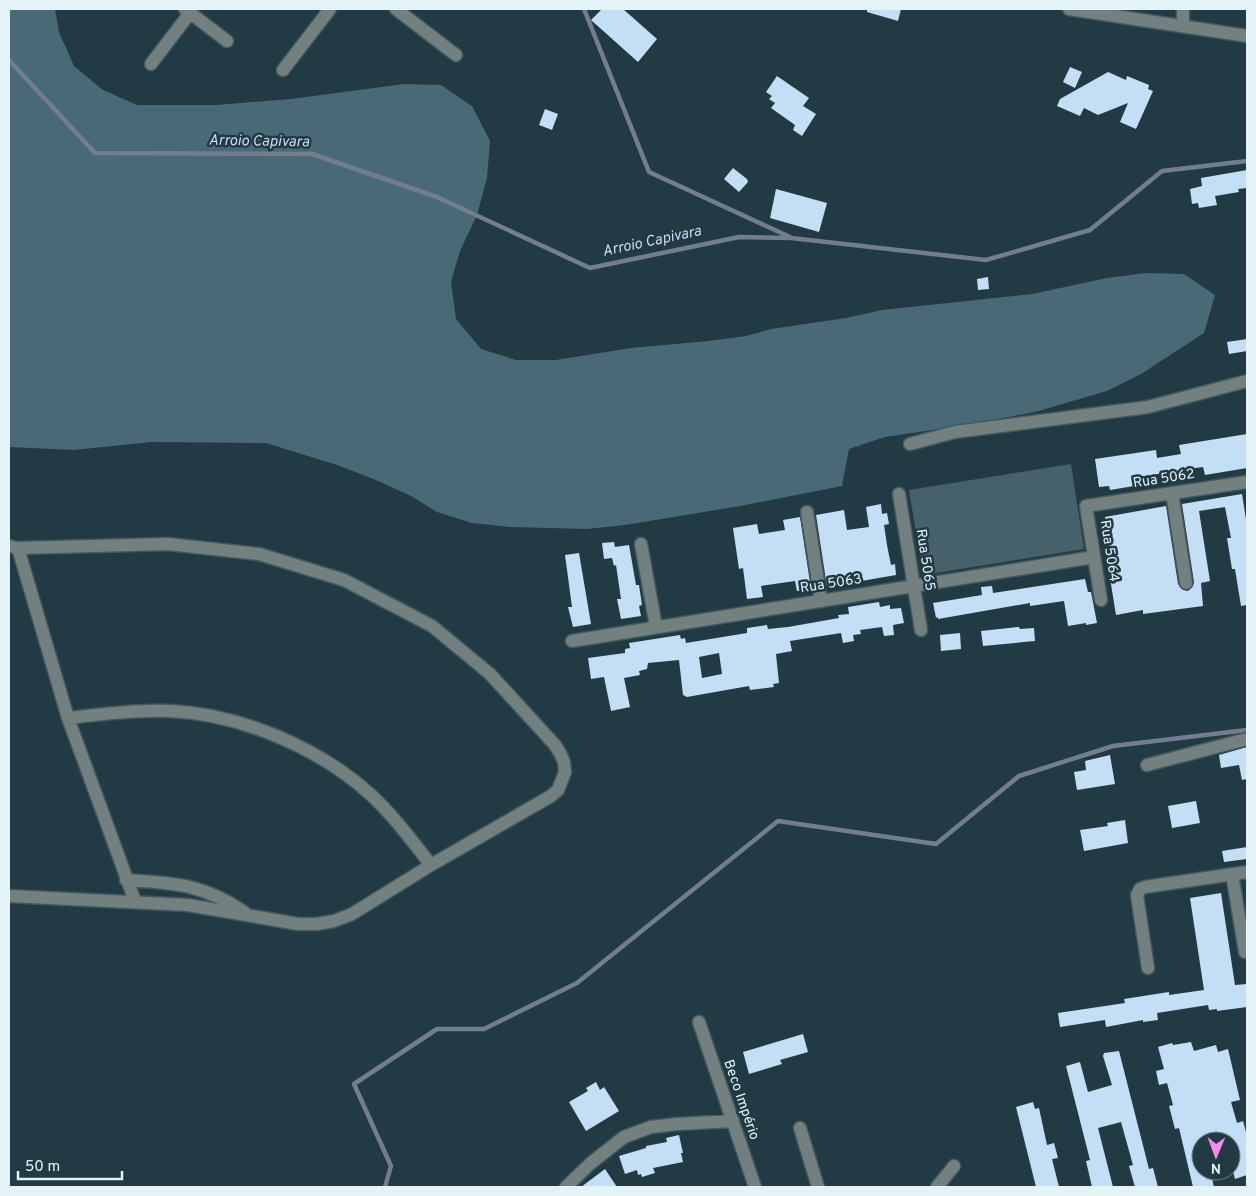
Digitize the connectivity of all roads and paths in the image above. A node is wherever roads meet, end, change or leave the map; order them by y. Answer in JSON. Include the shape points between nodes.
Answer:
{"nodes":[{"id":1,"x":330,"y":9,"type":"edge"},
{"id":2,"x":396,"y":9,"type":"edge"},
{"id":3,"x":1069,"y":9,"type":"edge"},
{"id":4,"x":1183,"y":9,"type":"edge"},
{"id":5,"x":188,"y":11,"type":"edge"},
{"id":6,"x":1183,"y":26,"type":"junction"},
{"id":7,"x":1247,"y":36,"type":"edge"},
{"id":8,"x":227,"y":41,"type":"dead end"},
{"id":9,"x":456,"y":55,"type":"dead end"},
{"id":10,"x":151,"y":64,"type":"dead end"},
{"id":11,"x":283,"y":70,"type":"dead end"},
{"id":12,"x":1247,"y":381,"type":"edge"},
{"id":13,"x":910,"y":444,"type":"dead end"},
{"id":14,"x":1247,"y":482,"type":"edge"},
{"id":15,"x":1172,"y":493,"type":"junction"},
{"id":16,"x":899,"y":494,"type":"dead end"},
{"id":17,"x":1086,"y":506,"type":"joint"},
{"id":18,"x":807,"y":512,"type":"dead end"},
{"id":19,"x":641,"y":544,"type":"dead end"},
{"id":20,"x":13,"y":547,"type":"edge"},
{"id":21,"x":1094,"y":557,"type":"junction"},
{"id":22,"x":1186,"y":583,"type":"dead end"},
{"id":23,"x":914,"y":586,"type":"junction"},
{"id":24,"x":1101,"y":600,"type":"dead end"},
{"id":25,"x":821,"y":601,"type":"junction"},
{"id":26,"x":656,"y":627,"type":"junction"},
{"id":27,"x":921,"y":630,"type":"dead end"},
{"id":28,"x":572,"y":641,"type":"dead end"},
{"id":29,"x":68,"y":718,"type":"junction"},
{"id":30,"x":1247,"y":739,"type":"edge"},
{"id":31,"x":1147,"y":765,"type":"dead end"},
{"id":32,"x":432,"y":865,"type":"junction"},
{"id":33,"x":1247,"y":872,"type":"edge"},
{"id":34,"x":1232,"y":874,"type":"junction"},
{"id":35,"x":126,"y":880,"type":"junction"},
{"id":36,"x":9,"y":896,"type":"edge"},
{"id":37,"x":135,"y":901,"type":"junction"},
{"id":38,"x":248,"y":914,"type":"junction"},
{"id":39,"x":1246,"y":952,"type":"dead end"},
{"id":40,"x":1148,"y":968,"type":"dead end"},
{"id":41,"x":699,"y":1022,"type":"dead end"},
{"id":42,"x":732,"y":1121,"type":"junction"},
{"id":43,"x":800,"y":1128,"type":"dead end"},
{"id":44,"x":954,"y":1166,"type":"dead end"},
{"id":45,"x":566,"y":1187,"type":"edge"},
{"id":46,"x":755,"y":1187,"type":"edge"},
{"id":47,"x":818,"y":1187,"type":"edge"},
{"id":48,"x":937,"y":1187,"type":"edge"}],
"edges":[{"from":1,"to":11,"type":"street"},
{"from":2,"to":9,"type":"street"},
{"from":3,"to":6,"type":"street"},
{"from":4,"to":6,"type":"street"},
{"from":5,"to":8,"type":"street"},
{"from":5,"to":10,"type":"street"},
{"from":6,"to":7,"type":"street"},
{"from":12,"to":13,"type":"street","via":[[1148,407],[955,432]]},
{"from":14,"to":15,"type":"street","name":"Rua 5062"},
{"from":15,"to":17,"type":"street","name":"Rua 5062"},
{"from":15,"to":22,"type":"street"},
{"from":16,"to":23,"type":"street","name":"Rua 5065"},
{"from":17,"to":21,"type":"street","name":"Rua 5064"},
{"from":18,"to":25,"type":"street"},
{"from":19,"to":26,"type":"street"},
{"from":20,"to":29,"type":"street"},
{"from":20,"to":32,"type":"street","via":[[168,544],[259,554],[344,580],[432,626],[497,681],[555,745],[564,762],[565,772],[558,790],[551,796]]},
{"from":21,"to":23,"type":"street","name":"Rua 5063"},
{"from":21,"to":24,"type":"street","name":"Rua 5064"},
{"from":23,"to":25,"type":"street","name":"Rua 5063"},
{"from":23,"to":27,"type":"street","name":"Rua 5065"},
{"from":25,"to":26,"type":"street","name":"Rua 5063"},
{"from":26,"to":28,"type":"street","name":"Rua 5063"},
{"from":29,"to":32,"type":"street","via":[[172,711],[204,715],[256,729],[291,743],[347,775],[370,794]]},
{"from":29,"to":35,"type":"street"},
{"from":30,"to":31,"type":"street"},
{"from":32,"to":38,"type":"street","via":[[352,914],[334,921],[298,924]]},
{"from":33,"to":34,"type":"street"},
{"from":34,"to":39,"type":"street"},
{"from":34,"to":40,"type":"street","via":[[1140,889],[1137,895]]},
{"from":35,"to":37,"type":"street"},
{"from":35,"to":38,"type":"street","via":[[180,884],[219,896]]},
{"from":36,"to":37,"type":"street"},
{"from":37,"to":38,"type":"street"},
{"from":41,"to":42,"type":"street","name":"Beco Império"},
{"from":42,"to":45,"type":"street","via":[[651,1127],[624,1137]]},
{"from":42,"to":46,"type":"street","name":"Beco Império"},
{"from":43,"to":47,"type":"street"},
{"from":44,"to":48,"type":"street"}]}
